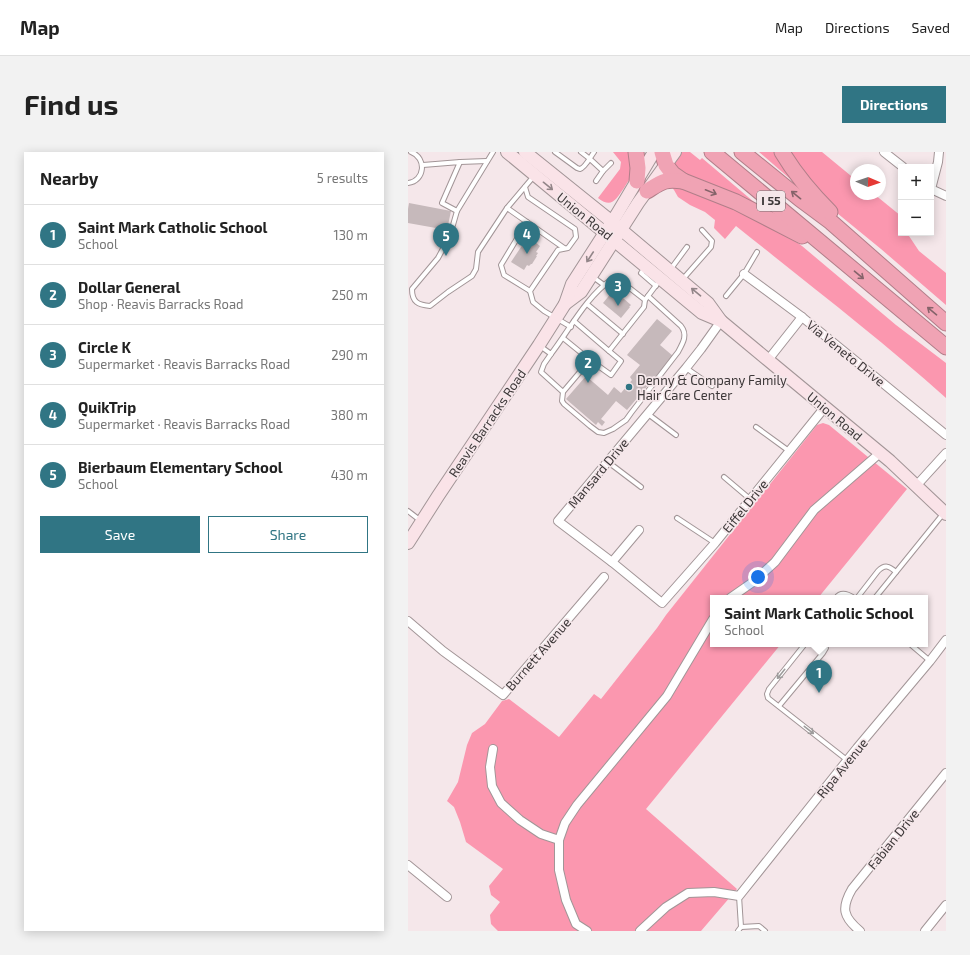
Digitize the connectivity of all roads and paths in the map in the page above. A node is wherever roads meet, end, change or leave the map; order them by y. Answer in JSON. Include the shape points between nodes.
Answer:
{"nodes":[{"id":1,"x":411,"y":152,"type":"edge"},
{"id":2,"x":493,"y":152,"type":"edge"},
{"id":3,"x":507,"y":152,"type":"edge"},
{"id":4,"x":525,"y":152,"type":"edge"},
{"id":5,"x":555,"y":152,"type":"edge"},
{"id":6,"x":581,"y":152,"type":"edge"},
{"id":7,"x":594,"y":152,"type":"edge"},
{"id":8,"x":636,"y":152,"type":"edge"},
{"id":9,"x":712,"y":152,"type":"edge"},
{"id":10,"x":742,"y":152,"type":"edge"},
{"id":11,"x":782,"y":152,"type":"edge"},
{"id":12,"x":884,"y":152,"type":"edge"},
{"id":13,"x":939,"y":152,"type":"edge"},
{"id":14,"x":662,"y":154,"type":"edge"},
{"id":15,"x":590,"y":159,"type":"junction"},
{"id":16,"x":487,"y":161,"type":"junction"},
{"id":17,"x":460,"y":162,"type":"junction"},
{"id":18,"x":611,"y":163,"type":"dead end"},
{"id":19,"x":899,"y":164,"type":"edge"},
{"id":20,"x":423,"y":165,"type":"junction"},
{"id":21,"x":603,"y":171,"type":"junction"},
{"id":22,"x":534,"y":175,"type":"junction"},
{"id":23,"x":934,"y":177,"type":"edge"},
{"id":24,"x":596,"y":181,"type":"dead end"},
{"id":25,"x":683,"y":181,"type":"junction"},
{"id":26,"x":408,"y":183,"type":"edge"},
{"id":27,"x":642,"y":186,"type":"junction"},
{"id":28,"x":525,"y":187,"type":"junction"},
{"id":29,"x":934,"y":190,"type":"edge"},
{"id":30,"x":946,"y":196,"type":"edge"},
{"id":31,"x":626,"y":200,"type":"junction"},
{"id":32,"x":592,"y":206,"type":"junction"},
{"id":33,"x":507,"y":208,"type":"junction"},
{"id":34,"x":457,"y":212,"type":"junction"},
{"id":35,"x":527,"y":222,"type":"junction"},
{"id":36,"x":612,"y":222,"type":"junction"},
{"id":37,"x":622,"y":230,"type":"junction"},
{"id":38,"x":702,"y":230,"type":"dead end"},
{"id":39,"x":605,"y":232,"type":"junction"},
{"id":40,"x":615,"y":240,"type":"junction"},
{"id":41,"x":859,"y":246,"type":"junction"},
{"id":42,"x":687,"y":247,"type":"dead end"},
{"id":43,"x":564,"y":248,"type":"junction"},
{"id":44,"x":829,"y":250,"type":"junction"},
{"id":45,"x":757,"y":252,"type":"dead end"},
{"id":46,"x":744,"y":274,"type":"junction"},
{"id":47,"x":592,"y":276,"type":"junction"},
{"id":48,"x":662,"y":278,"type":"junction"},
{"id":49,"x":682,"y":280,"type":"junction"},
{"id":50,"x":604,"y":285,"type":"junction"},
{"id":51,"x":530,"y":291,"type":"junction"},
{"id":52,"x":726,"y":296,"type":"dead end"},
{"id":53,"x":647,"y":298,"type":"junction"},
{"id":54,"x":565,"y":304,"type":"junction"},
{"id":55,"x":587,"y":304,"type":"junction"},
{"id":56,"x":802,"y":317,"type":"junction"},
{"id":57,"x":556,"y":318,"type":"junction"},
{"id":58,"x":574,"y":321,"type":"junction"},
{"id":59,"x":721,"y":321,"type":"junction"},
{"id":60,"x":946,"y":322,"type":"edge"},
{"id":61,"x":570,"y":327,"type":"junction"},
{"id":62,"x":623,"y":334,"type":"junction"},
{"id":63,"x":563,"y":338,"type":"junction"},
{"id":64,"x":539,"y":345,"type":"junction"},
{"id":65,"x":946,"y":347,"type":"edge"},
{"id":66,"x":609,"y":351,"type":"junction"},
{"id":67,"x":551,"y":354,"type":"junction"},
{"id":68,"x":590,"y":360,"type":"junction"},
{"id":69,"x":768,"y":360,"type":"junction"},
{"id":70,"x":686,"y":368,"type":"junction"},
{"id":71,"x":712,"y":386,"type":"dead end"},
{"id":72,"x":563,"y":392,"type":"junction"},
{"id":73,"x":825,"y":407,"type":"junction"},
{"id":74,"x":648,"y":414,"type":"junction"},
{"id":75,"x":756,"y":427,"type":"dead end"},
{"id":76,"x":676,"y":435,"type":"dead end"},
{"id":77,"x":946,"y":435,"type":"edge"},
{"id":78,"x":789,"y":451,"type":"junction"},
{"id":79,"x":880,"y":453,"type":"junction"},
{"id":80,"x":946,"y":453,"type":"edge"},
{"id":81,"x":607,"y":461,"type":"junction"},
{"id":82,"x":724,"y":477,"type":"dead end"},
{"id":83,"x":916,"y":486,"type":"junction"},
{"id":84,"x":641,"y":487,"type":"dead end"},
{"id":85,"x":750,"y":499,"type":"junction"},
{"id":86,"x":408,"y":511,"type":"edge"},
{"id":87,"x":945,"y":513,"type":"edge"},
{"id":88,"x":677,"y":518,"type":"dead end"},
{"id":89,"x":421,"y":522,"type":"junction"},
{"id":90,"x":639,"y":530,"type":"dead end"},
{"id":91,"x":408,"y":543,"type":"edge"},
{"id":92,"x":715,"y":543,"type":"junction"},
{"id":93,"x":612,"y":562,"type":"junction"},
{"id":94,"x":896,"y":572,"type":"junction"},
{"id":95,"x":604,"y":577,"type":"dead end"},
{"id":96,"x":734,"y":595,"type":"edge"},
{"id":97,"x":840,"y":595,"type":"edge"},
{"id":98,"x":850,"y":595,"type":"edge"},
{"id":99,"x":858,"y":595,"type":"edge"},
{"id":100,"x":877,"y":595,"type":"edge"},
{"id":101,"x":662,"y":604,"type":"joint"},
{"id":102,"x":408,"y":621,"type":"edge"},
{"id":103,"x":710,"y":624,"type":"edge"},
{"id":104,"x":946,"y":640,"type":"edge"},
{"id":105,"x":803,"y":647,"type":"edge"},
{"id":106,"x":826,"y":647,"type":"edge"},
{"id":107,"x":914,"y":647,"type":"edge"},
{"id":108,"x":930,"y":661,"type":"junction"},
{"id":109,"x":779,"y":706,"type":"junction"},
{"id":110,"x":494,"y":749,"type":"dead end"},
{"id":111,"x":847,"y":760,"type":"junction"},
{"id":112,"x":946,"y":773,"type":"edge"},
{"id":113,"x":559,"y":840,"type":"junction"},
{"id":114,"x":408,"y":865,"type":"edge"},
{"id":115,"x":739,"y":896,"type":"junction"},
{"id":116,"x":447,"y":897,"type":"dead end"},
{"id":117,"x":946,"y":905,"type":"edge"},
{"id":118,"x":740,"y":929,"type":"edge"},
{"id":119,"x":587,"y":931,"type":"edge"},
{"id":120,"x":640,"y":931,"type":"edge"},
{"id":121,"x":765,"y":931,"type":"edge"},
{"id":122,"x":860,"y":931,"type":"edge"},
{"id":123,"x":925,"y":931,"type":"edge"}],
"edges":[{"from":1,"to":20,"type":"lane","via":[[418,156]]},
{"from":2,"to":16,"type":"lane"},
{"from":3,"to":22,"type":"main road","name":"Union Road"},
{"from":4,"to":32,"type":"main road","name":"Union Road"},
{"from":5,"to":15,"type":"lane","via":[[578,168],[582,168]]},
{"from":6,"to":15,"type":"lane"},
{"from":7,"to":15,"type":"lane"},
{"from":8,"to":27,"type":"highway"},
{"from":9,"to":44,"type":"highway","number":"I 55"},
{"from":41,"to":10,"type":"highway","number":"I 55","one_way":true},
{"from":11,"to":41,"type":"highway","via":[[817,199],[850,230]]},
{"from":12,"to":19,"type":"street"},
{"from":13,"to":23,"type":"street"},
{"from":14,"to":25,"type":"highway","via":[[673,174]]},
{"from":14,"to":27,"type":"main road","name":"Reavis Barracks Road"},
{"from":14,"to":27,"type":"main road","name":"Reavis Barracks Road"},
{"from":15,"to":21,"type":"lane"},
{"from":16,"to":17,"type":"lane"},
{"from":16,"to":34,"type":"lane"},
{"from":17,"to":20,"type":"lane"},
{"from":17,"to":34,"type":"lane","via":[[442,203]]},
{"from":18,"to":21,"type":"lane"},
{"from":20,"to":26,"type":"lane","via":[[420,176]]},
{"from":21,"to":24,"type":"lane"},
{"from":22,"to":28,"type":"lane"},
{"from":22,"to":39,"type":"main road","name":"Union Road","one_way":true},
{"from":25,"to":27,"type":"highway","via":[[667,180]]},
{"from":25,"to":44,"type":"highway","one_way":true,"via":[[736,202]]},
{"from":27,"to":31,"type":"main road","name":"Reavis Barracks Road"},
{"from":27,"to":37,"type":"main road","name":"Reavis Barracks Road"},
{"from":28,"to":33,"type":"lane"},
{"from":28,"to":43,"type":"lane","via":[[528,197],[575,229],[576,237],[568,248]]},
{"from":29,"to":30,"type":"street"},
{"from":31,"to":32,"type":"main road","via":[[615,206]]},
{"from":31,"to":36,"type":"main road","name":"Reavis Barracks Road"},
{"from":32,"to":36,"type":"main road","name":"Union Road"},
{"from":33,"to":34,"type":"lane","via":[[478,252],[476,269],[472,276],[430,306],[420,305],[412,296],[412,289],[438,258]]},
{"from":33,"to":35,"type":"lane"},
{"from":35,"to":43,"type":"lane"},
{"from":35,"to":51,"type":"lane","via":[[501,265],[504,274]]},
{"from":36,"to":37,"type":"main road","name":"Union Road"},
{"from":36,"to":39,"type":"main road","name":"Reavis Barracks Road"},
{"from":37,"to":40,"type":"main road","name":"Reavis Barracks Road"},
{"from":37,"to":48,"type":"main road","name":"Union Road"},
{"from":38,"to":49,"type":"lane","via":[[712,241],[711,247]]},
{"from":39,"to":40,"type":"main road","name":"Union Road"},
{"from":39,"to":54,"type":"main road","name":"Reavis Barracks Road","one_way":true,"via":[[572,284]]},
{"from":40,"to":47,"type":"main road","name":"Reavis Barracks Road"},
{"from":40,"to":48,"type":"main road","name":"Union Road"},
{"from":60,"to":41,"type":"highway","number":"I 55","one_way":true},
{"from":42,"to":48,"type":"lane"},
{"from":43,"to":51,"type":"lane","via":[[558,250]]},
{"from":44,"to":65,"type":"highway","number":"I 55","one_way":true},
{"from":45,"to":46,"type":"lane"},
{"from":46,"to":52,"type":"lane"},
{"from":46,"to":56,"type":"street","name":"Via Veneto Drive"},
{"from":47,"to":50,"type":"lane"},
{"from":47,"to":54,"type":"main road","name":"Reavis Barracks Road","via":[[581,292]]},
{"from":48,"to":49,"type":"main road","name":"Union Road"},
{"from":48,"to":53,"type":"lane"},
{"from":48,"to":59,"type":"main road","name":"Union Road","via":[[702,313]]},
{"from":59,"to":49,"type":"main road","name":"Union Road","one_way":true,"via":[[708,302]]},
{"from":50,"to":53,"type":"lane","via":[[612,279],[618,279]]},
{"from":50,"to":55,"type":"lane"},
{"from":51,"to":57,"type":"lane","via":[[533,302]]},
{"from":53,"to":62,"type":"lane","via":[[644,307]]},
{"from":53,"to":72,"type":"lane","via":[[681,326],[685,340],[626,420],[613,430],[598,432],[564,404]]},
{"from":54,"to":57,"type":"main road","name":"Reavis Barracks Road"},
{"from":55,"to":58,"type":"lane"},
{"from":55,"to":62,"type":"lane"},
{"from":56,"to":69,"type":"street"},
{"from":56,"to":77,"type":"street","name":"Via Veneto Drive"},
{"from":57,"to":61,"type":"lane"},
{"from":57,"to":64,"type":"main road","name":"Reavis Barracks Road"},
{"from":58,"to":61,"type":"lane"},
{"from":58,"to":66,"type":"lane"},
{"from":59,"to":69,"type":"main road","name":"Union Road"},
{"from":59,"to":70,"type":"street","name":"Mansard Drive"},
{"from":61,"to":63,"type":"lane"},
{"from":62,"to":66,"type":"lane"},
{"from":63,"to":67,"type":"lane"},
{"from":63,"to":68,"type":"lane"},
{"from":64,"to":67,"type":"lane"},
{"from":64,"to":89,"type":"main road","name":"Reavis Barracks Road"},
{"from":66,"to":68,"type":"lane","via":[[621,361],[611,375]]},
{"from":67,"to":72,"type":"lane","via":[[541,372]]},
{"from":68,"to":72,"type":"lane"},
{"from":69,"to":73,"type":"main road","name":"Union Road"},
{"from":70,"to":71,"type":"lane"},
{"from":70,"to":74,"type":"street","name":"Mansard Drive"},
{"from":73,"to":78,"type":"street","name":"Eiffel Drive"},
{"from":73,"to":79,"type":"main road","name":"Union Road"},
{"from":74,"to":76,"type":"lane"},
{"from":74,"to":81,"type":"street","name":"Mansard Drive"},
{"from":75,"to":78,"type":"lane"},
{"from":78,"to":85,"type":"street","name":"Eiffel Drive"},
{"from":79,"to":83,"type":"main road","name":"Union Road"},
{"from":79,"to":96,"type":"street","via":[[814,510],[775,562]]},
{"from":80,"to":83,"type":"street"},
{"from":81,"to":84,"type":"lane"},
{"from":81,"to":93,"type":"street","name":"Mansard Drive","via":[[558,521]]},
{"from":82,"to":85,"type":"lane"},
{"from":83,"to":87,"type":"main road","name":"Union Road"},
{"from":85,"to":92,"type":"street","name":"Eiffel Drive"},
{"from":86,"to":89,"type":"lane"},
{"from":87,"to":94,"type":"lane"},
{"from":88,"to":92,"type":"lane"},
{"from":89,"to":91,"type":"main road","name":"Reavis Barracks Road"},
{"from":90,"to":93,"type":"street"},
{"from":92,"to":101,"type":"street","name":"Eiffel Drive"},
{"from":93,"to":101,"type":"street","name":"Mansard Drive"},
{"from":94,"to":99,"type":"lane","via":[[890,567],[882,567]]},
{"from":94,"to":100,"type":"lane"},
{"from":95,"to":102,"type":"street","name":"Burnett Avenue","via":[[502,695]]},
{"from":97,"to":98,"type":"lane"},
{"from":103,"to":113,"type":"street","via":[[667,696],[577,805],[565,823]]},
{"from":104,"to":108,"type":"street","name":"Ripa Avenue"},
{"from":105,"to":109,"type":"lane","one_way":true,"via":[[769,689],[768,698]]},
{"from":106,"to":109,"type":"lane"},
{"from":107,"to":108,"type":"lane"},
{"from":108,"to":111,"type":"street","name":"Ripa Avenue"},
{"from":109,"to":111,"type":"lane","one_way":true},
{"from":110,"to":113,"type":"street","via":[[490,767],[492,786],[501,803],[540,834]]},
{"from":111,"to":115,"type":"street","name":"Ripa Avenue"},
{"from":112,"to":122,"type":"street","name":"Fabian Drive","via":[[852,889],[845,902],[845,913],[852,925]]},
{"from":113,"to":119,"type":"street","via":[[559,870],[566,900],[576,924]]},
{"from":114,"to":116,"type":"street"},
{"from":115,"to":118,"type":"lane"},
{"from":115,"to":120,"type":"street","via":[[714,892],[688,893],[666,907]]},
{"from":117,"to":123,"type":"street"},
{"from":118,"to":121,"type":"lane","via":[[759,926]]}]}
